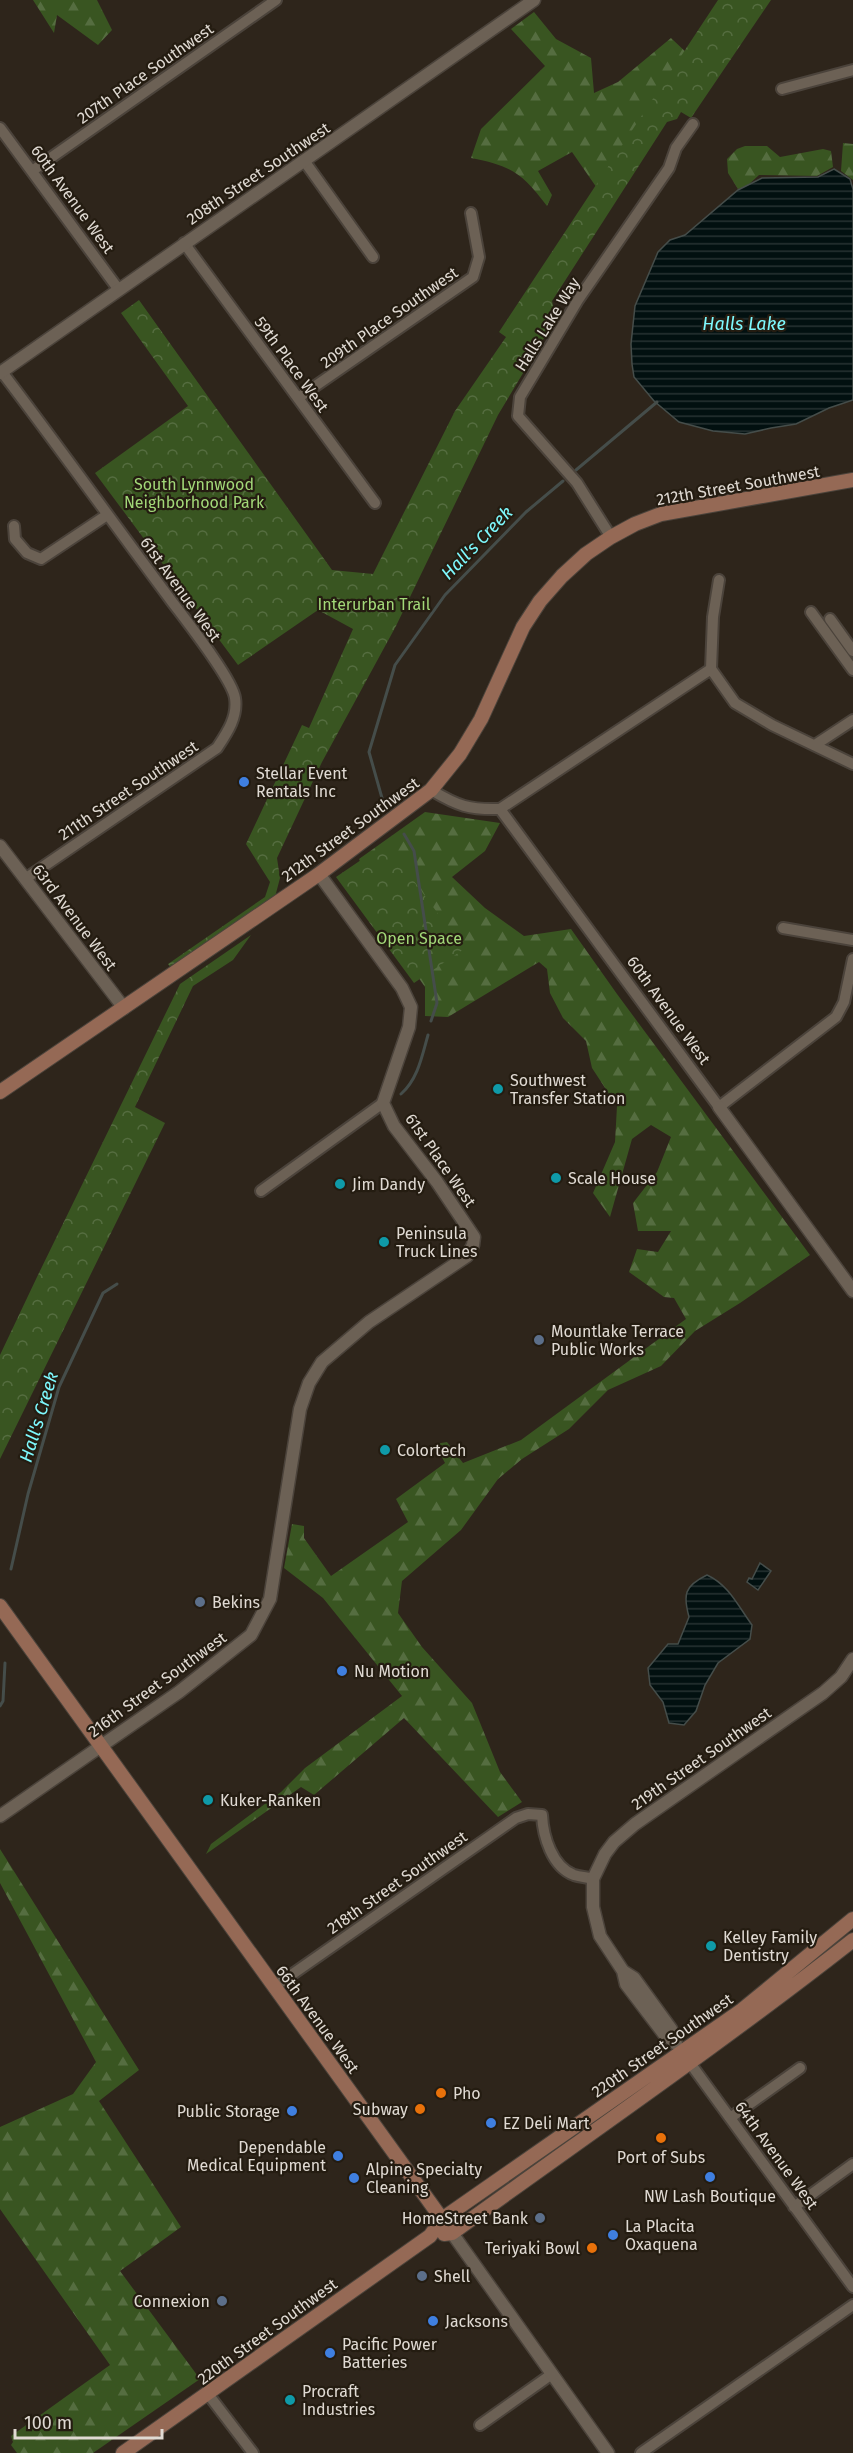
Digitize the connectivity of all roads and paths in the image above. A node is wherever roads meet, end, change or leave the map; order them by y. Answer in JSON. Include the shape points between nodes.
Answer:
{"nodes":[{"id":1,"x":276,"y":0,"type":"edge"},
{"id":2,"x":534,"y":0,"type":"edge"},
{"id":3,"x":853,"y":70,"type":"edge"},
{"id":4,"x":782,"y":89,"type":"dead end"},
{"id":5,"x":693,"y":124,"type":"dead end"},
{"id":6,"x":0,"y":128,"type":"edge"},
{"id":7,"x":304,"y":162,"type":"junction"},
{"id":8,"x":32,"y":171,"type":"junction"},
{"id":9,"x":471,"y":213,"type":"dead end"},
{"id":10,"x":184,"y":243,"type":"junction"},
{"id":11,"x":373,"y":257,"type":"dead end"},
{"id":12,"x":119,"y":290,"type":"junction"},
{"id":13,"x":1,"y":373,"type":"edge"},
{"id":14,"x":298,"y":398,"type":"junction"},
{"id":15,"x":853,"y":480,"type":"edge"},
{"id":16,"x":375,"y":503,"type":"dead end"},
{"id":17,"x":107,"y":514,"type":"junction"},
{"id":18,"x":14,"y":526,"type":"dead end"},
{"id":19,"x":611,"y":537,"type":"junction"},
{"id":20,"x":719,"y":580,"type":"dead end"},
{"id":21,"x":811,"y":612,"type":"dead end"},
{"id":22,"x":830,"y":620,"type":"dead end"},
{"id":23,"x":853,"y":651,"type":"edge"},
{"id":24,"x":711,"y":669,"type":"junction"},
{"id":25,"x":853,"y":670,"type":"edge"},
{"id":26,"x":234,"y":715,"type":"joint"},
{"id":27,"x":853,"y":720,"type":"edge"},
{"id":28,"x":815,"y":746,"type":"junction"},
{"id":29,"x":853,"y":764,"type":"edge"},
{"id":30,"x":431,"y":790,"type":"junction"},
{"id":31,"x":500,"y":809,"type":"junction"},
{"id":32,"x":0,"y":846,"type":"edge"},
{"id":33,"x":319,"y":874,"type":"junction"},
{"id":34,"x":25,"y":879,"type":"junction"},
{"id":35,"x":783,"y":928,"type":"dead end"},
{"id":36,"x":853,"y":940,"type":"edge"},
{"id":37,"x":853,"y":959,"type":"edge"},
{"id":38,"x":124,"y":1008,"type":"junction"},
{"id":39,"x":0,"y":1092,"type":"edge"},
{"id":40,"x":383,"y":1103,"type":"junction"},
{"id":41,"x":719,"y":1107,"type":"junction"},
{"id":42,"x":261,"y":1191,"type":"dead end"},
{"id":43,"x":473,"y":1245,"type":"joint"},
{"id":44,"x":853,"y":1291,"type":"edge"},
{"id":45,"x":0,"y":1606,"type":"edge"},
{"id":46,"x":853,"y":1659,"type":"edge"},
{"id":47,"x":101,"y":1746,"type":"junction"},
{"id":48,"x":0,"y":1816,"type":"edge"},
{"id":49,"x":593,"y":1878,"type":"junction"},
{"id":50,"x":853,"y":1919,"type":"edge"},
{"id":51,"x":853,"y":1940,"type":"edge"},
{"id":52,"x":274,"y":1987,"type":"junction"},
{"id":53,"x":682,"y":2052,"type":"junction"},
{"id":54,"x":800,"y":2068,"type":"dead end"},
{"id":55,"x":730,"y":2118,"type":"junction"},
{"id":56,"x":853,"y":2164,"type":"edge"},
{"id":57,"x":794,"y":2207,"type":"junction"},
{"id":58,"x":442,"y":2219,"type":"junction"},
{"id":59,"x":452,"y":2234,"type":"junction"},
{"id":60,"x":430,"y":2236,"type":"junction"},
{"id":61,"x":853,"y":2287,"type":"edge"},
{"id":62,"x":853,"y":2305,"type":"edge"},
{"id":63,"x":552,"y":2374,"type":"junction"},
{"id":64,"x":208,"y":2394,"type":"junction"},
{"id":65,"x":480,"y":2425,"type":"dead end"},
{"id":66,"x":123,"y":2453,"type":"edge"},
{"id":67,"x":253,"y":2453,"type":"edge"},
{"id":68,"x":608,"y":2453,"type":"edge"},
{"id":69,"x":641,"y":2453,"type":"edge"}],
"edges":[{"from":1,"to":8,"type":"street","name":"207th Place Southwest"},
{"from":2,"to":7,"type":"street","name":"208th Street Southwest"},
{"from":3,"to":4,"type":"street"},
{"from":5,"to":19,"type":"street","name":"Halls Lake Way","via":[[676,148],[669,168],[578,300],[520,398],[518,416],[577,483]]},
{"from":6,"to":8,"type":"street","name":"60th Avenue West"},
{"from":7,"to":10,"type":"street","name":"208th Street Southwest"},
{"from":7,"to":11,"type":"street"},
{"from":8,"to":12,"type":"street","name":"60th Avenue West"},
{"from":9,"to":14,"type":"street","name":"209th Place Southwest","via":[[479,256],[473,277]]},
{"from":10,"to":12,"type":"street","name":"208th Street Southwest"},
{"from":10,"to":14,"type":"street","name":"59th Place West"},
{"from":12,"to":13,"type":"street","name":"208th Street Southwest"},
{"from":13,"to":17,"type":"street","name":"61st Avenue West"},
{"from":14,"to":16,"type":"street","name":"59th Place West"},
{"from":15,"to":19,"type":"main road","name":"212th Street Southwest","via":[[661,514]]},
{"from":17,"to":18,"type":"street","via":[[41,559],[15,539]]},
{"from":17,"to":26,"type":"street","name":"61st Avenue West","via":[[229,683],[235,698]]},
{"from":19,"to":30,"type":"main road","name":"212th Street Southwest","via":[[562,576],[540,601],[523,627],[481,718],[460,754]]},
{"from":20,"to":24,"type":"street"},
{"from":21,"to":25,"type":"street"},
{"from":22,"to":23,"type":"street"},
{"from":24,"to":28,"type":"street","via":[[735,703]]},
{"from":24,"to":31,"type":"street"},
{"from":26,"to":34,"type":"street","name":"211th Street Southwest","via":[[229,732],[217,748]]},
{"from":27,"to":28,"type":"street"},
{"from":28,"to":29,"type":"street"},
{"from":30,"to":31,"type":"street","via":[[455,805]]},
{"from":30,"to":33,"type":"main road","name":"212th Street Southwest"},
{"from":31,"to":41,"type":"street","name":"60th Avenue West"},
{"from":32,"to":34,"type":"street","name":"63rd Avenue West"},
{"from":33,"to":38,"type":"main road","name":"212th Street Southwest"},
{"from":33,"to":40,"type":"street","via":[[402,988],[411,1007]]},
{"from":34,"to":38,"type":"street","name":"63rd Avenue West"},
{"from":35,"to":36,"type":"street"},
{"from":37,"to":41,"type":"street","via":[[844,1002],[836,1017]]},
{"from":38,"to":39,"type":"main road","name":"212th Street Southwest"},
{"from":40,"to":42,"type":"street"},
{"from":40,"to":43,"type":"street","name":"61st Place West","via":[[394,1126],[474,1237]]},
{"from":41,"to":44,"type":"street","name":"60th Avenue West"},
{"from":43,"to":47,"type":"street","name":"216th Street Southwest","via":[[466,1256],[369,1322],[322,1362],[309,1383],[300,1409],[270,1599],[251,1635]]},
{"from":45,"to":47,"type":"main road","name":"66th Avenue West"},
{"from":46,"to":49,"type":"street","name":"219th Street Southwest","via":[[823,1693],[614,1842]]},
{"from":47,"to":48,"type":"street","name":"216th Street Southwest"},
{"from":47,"to":52,"type":"main road","name":"66th Avenue West"},
{"from":49,"to":52,"type":"street","name":"218th Street Southwest","via":[[573,1875],[558,1863],[543,1833],[542,1815],[516,1818]]},
{"from":49,"to":53,"type":"street","name":"64th Avenue West","via":[[593,1906],[606,1947],[623,1971],[626,1984]]},
{"from":50,"to":53,"type":"main road","name":"220th Street Southwest","via":[[770,1988]]},
{"from":51,"to":53,"type":"main road","name":"220th Street Southwest","via":[[779,1998]]},
{"from":52,"to":58,"type":"main road","name":"66th Avenue West"},
{"from":53,"to":55,"type":"street","name":"64th Avenue West"},
{"from":53,"to":58,"type":"main road","name":"220th Street Southwest"},
{"from":53,"to":59,"type":"main road","name":"220th Street Southwest"},
{"from":54,"to":55,"type":"street"},
{"from":55,"to":57,"type":"street","name":"64th Avenue West"},
{"from":56,"to":57,"type":"street"},
{"from":57,"to":61,"type":"street","name":"64th Avenue West"},
{"from":58,"to":59,"type":"main road","name":"66th Avenue West"},
{"from":58,"to":60,"type":"main road","name":"220th Street Southwest"},
{"from":59,"to":60,"type":"main road"},
{"from":59,"to":63,"type":"street","name":"66th Avenue West"},
{"from":60,"to":64,"type":"main road","name":"220th Street Southwest"},
{"from":62,"to":69,"type":"street"},
{"from":63,"to":65,"type":"street"},
{"from":63,"to":68,"type":"street","name":"66th Avenue West"},
{"from":64,"to":66,"type":"main road","name":"220th Street Southwest"},
{"from":64,"to":67,"type":"street"}]}
